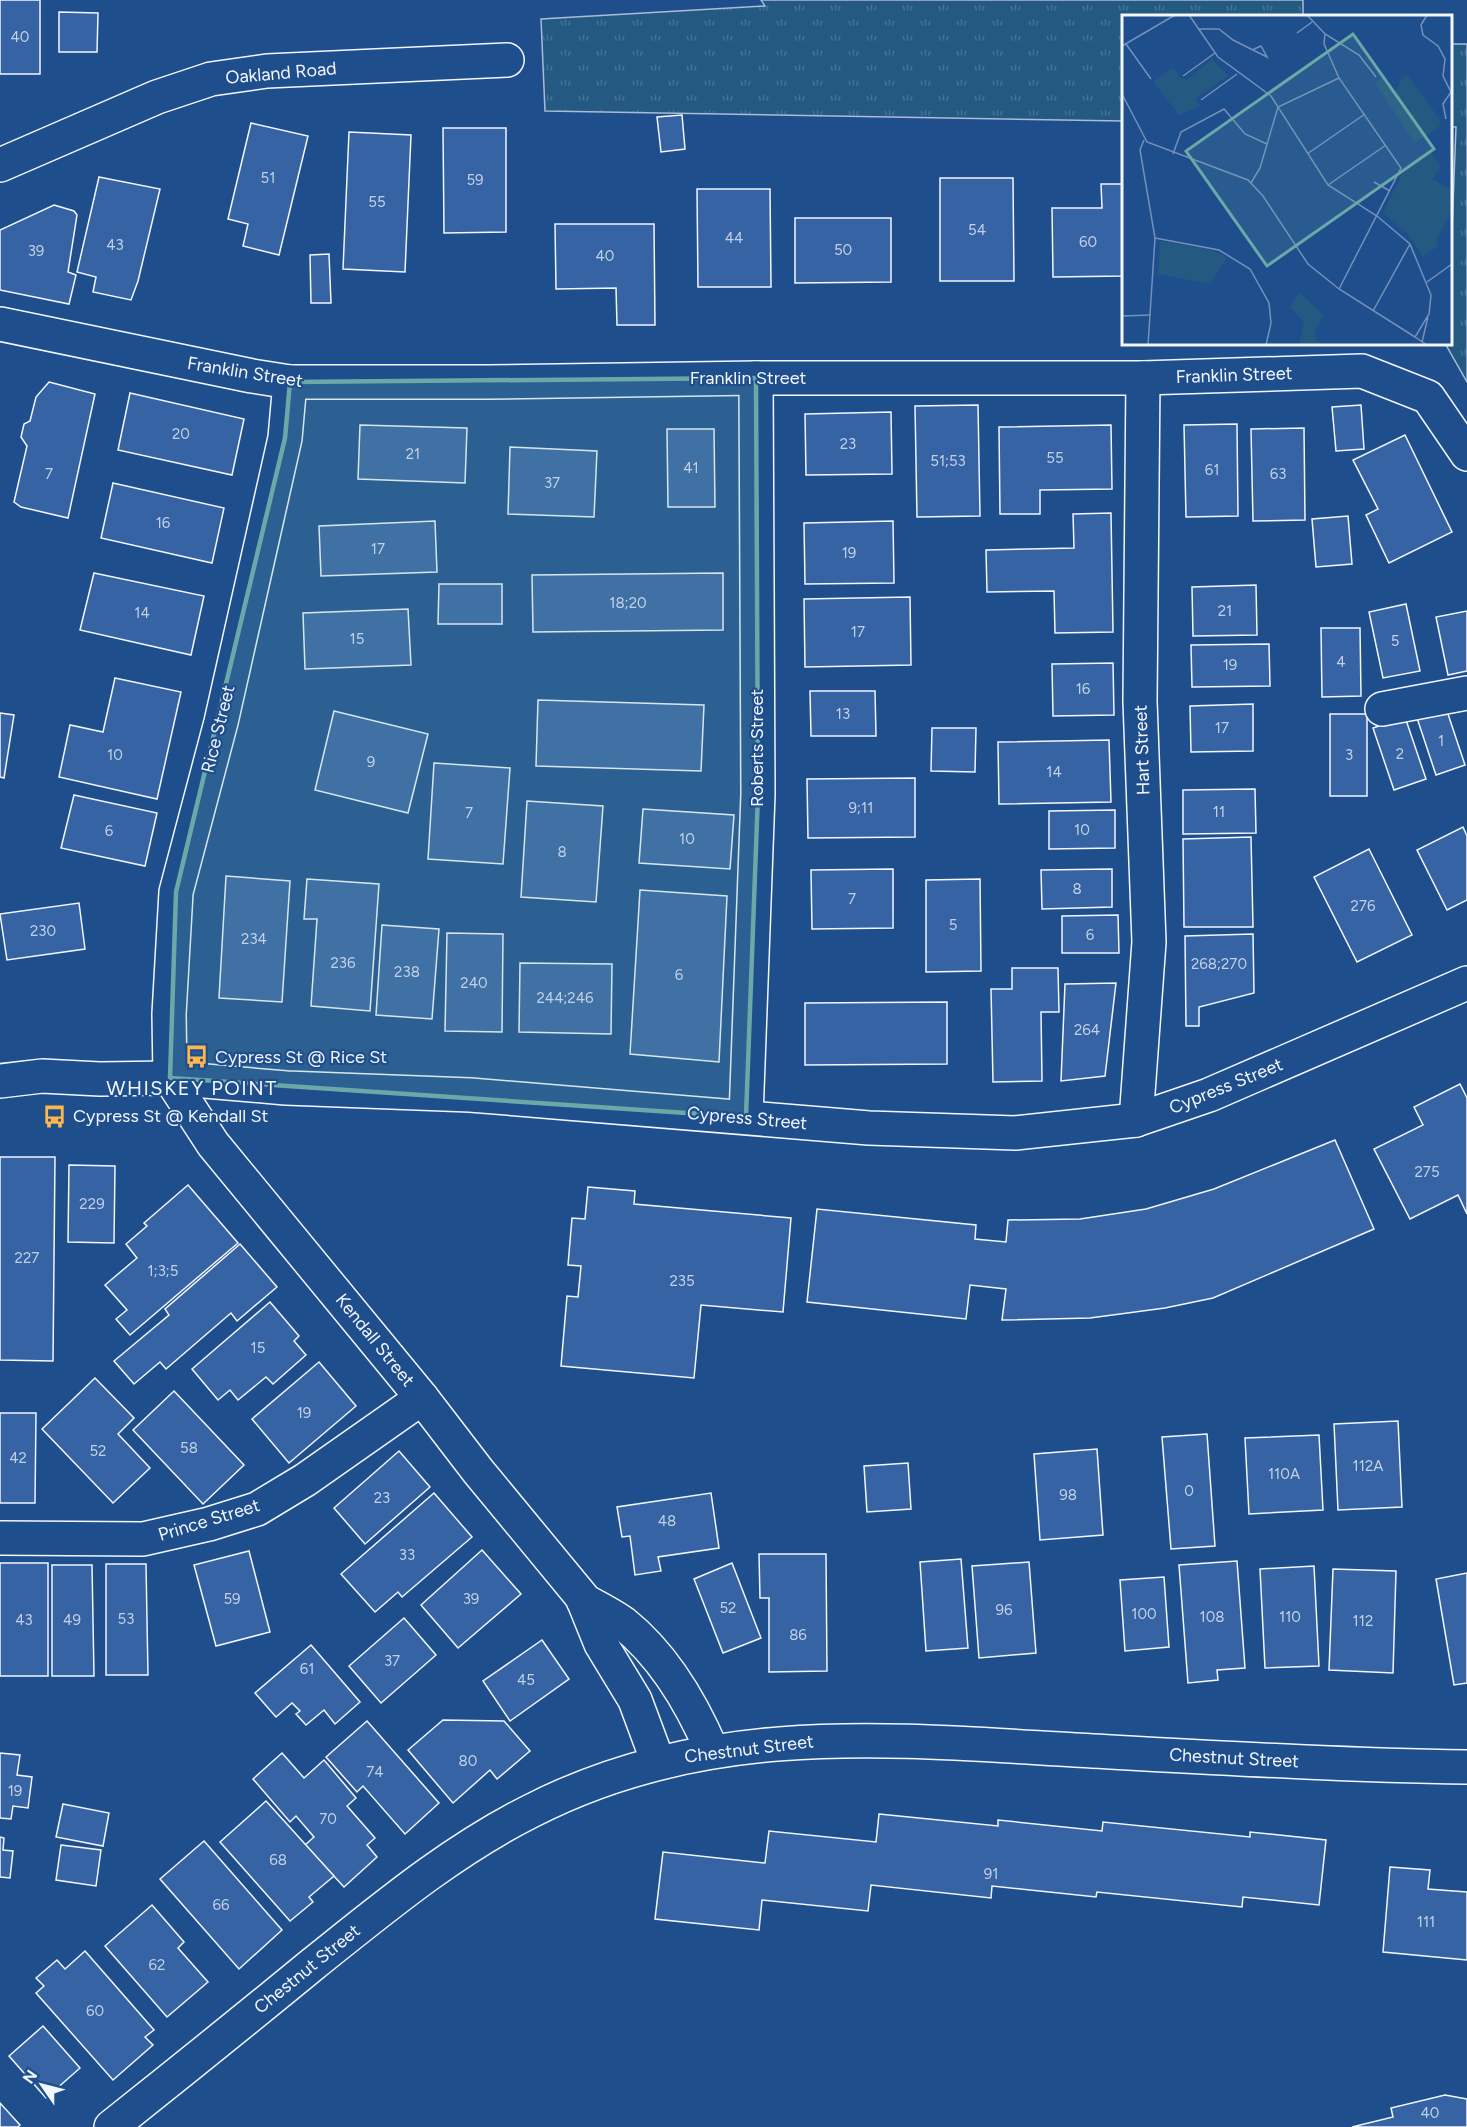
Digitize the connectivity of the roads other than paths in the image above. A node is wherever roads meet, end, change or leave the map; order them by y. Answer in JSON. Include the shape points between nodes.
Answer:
{"nodes":[{"id":1,"x":507,"y":60,"type":"dead end"},
{"id":2,"x":0,"y":165,"type":"edge"},
{"id":3,"x":0,"y":324,"type":"edge"},
{"id":4,"x":756,"y":378,"type":"junction"},
{"id":5,"x":1143,"y":378,"type":"junction"},
{"id":6,"x":290,"y":382,"type":"junction"},
{"id":7,"x":1467,"y":454,"type":"edge"},
{"id":8,"x":1467,"y":693,"type":"edge"},
{"id":9,"x":1382,"y":709,"type":"dead end"},
{"id":10,"x":1467,"y":983,"type":"edge"},
{"id":11,"x":170,"y":1078,"type":"junction"},
{"id":12,"x":0,"y":1081,"type":"edge"},
{"id":13,"x":746,"y":1117,"type":"junction"},
{"id":14,"x":1136,"y":1120,"type":"junction"},
{"id":15,"x":422,"y":1398,"type":"junction"},
{"id":16,"x":0,"y":1538,"type":"edge"},
{"id":17,"x":583,"y":1600,"type":"junction"},
{"id":18,"x":712,"y":1751,"type":"junction"},
{"id":19,"x":658,"y":1762,"type":"junction"},
{"id":20,"x":1467,"y":1767,"type":"edge"},
{"id":21,"x":111,"y":2127,"type":"edge"}],
"edges":[{"from":1,"to":2,"type":"street","name":"Oakland Road","via":[[267,71],[211,79],[157,97]]},
{"from":3,"to":6,"type":"street","name":"Franklin Street"},
{"from":4,"to":5,"type":"street","name":"Franklin Street"},
{"from":4,"to":6,"type":"street","name":"Franklin Street"},
{"from":4,"to":13,"type":"street","name":"Roberts Street","via":[[758,794]]},
{"from":5,"to":7,"type":"street","name":"Franklin Street","via":[[1362,371],[1428,397]]},
{"from":5,"to":14,"type":"street","name":"Hart Street","via":[[1140,701],[1149,942]]},
{"from":6,"to":11,"type":"street","name":"Rice Street","via":[[285,438],[221,722],[176,892],[169,1014]]},
{"from":8,"to":9,"type":"street"},
{"from":10,"to":14,"type":"street","name":"Cypress Street","via":[[1209,1095]]},
{"from":11,"to":12,"type":"street","name":"Cypress Street","via":[[42,1076]]},
{"from":11,"to":13,"type":"street","name":"Cypress Street","via":[[286,1088],[470,1095]]},
{"from":11,"to":15,"type":"street","name":"Kendall Street","via":[[213,1144]]},
{"from":13,"to":14,"type":"street","name":"Cypress Street","via":[[870,1128],[1015,1133]]},
{"from":15,"to":16,"type":"street","name":"Prince Street","via":[[257,1509],[142,1539]]},
{"from":15,"to":17,"type":"street","name":"Kendall Street"},
{"from":17,"to":18,"type":"street","name":"Kendall Street","via":[[633,1631],[654,1655],[689,1703]]},
{"from":17,"to":19,"type":"street","name":"Kendall Street","via":[[601,1644],[635,1700]]},
{"from":18,"to":19,"type":"street","name":"Chestnut Street"},
{"from":18,"to":20,"type":"street","name":"Chestnut Street","via":[[784,1743],[899,1740],[1361,1766]]},
{"from":19,"to":21,"type":"street","name":"Chestnut Street","via":[[596,1782],[530,1811],[438,1867]]}]}
